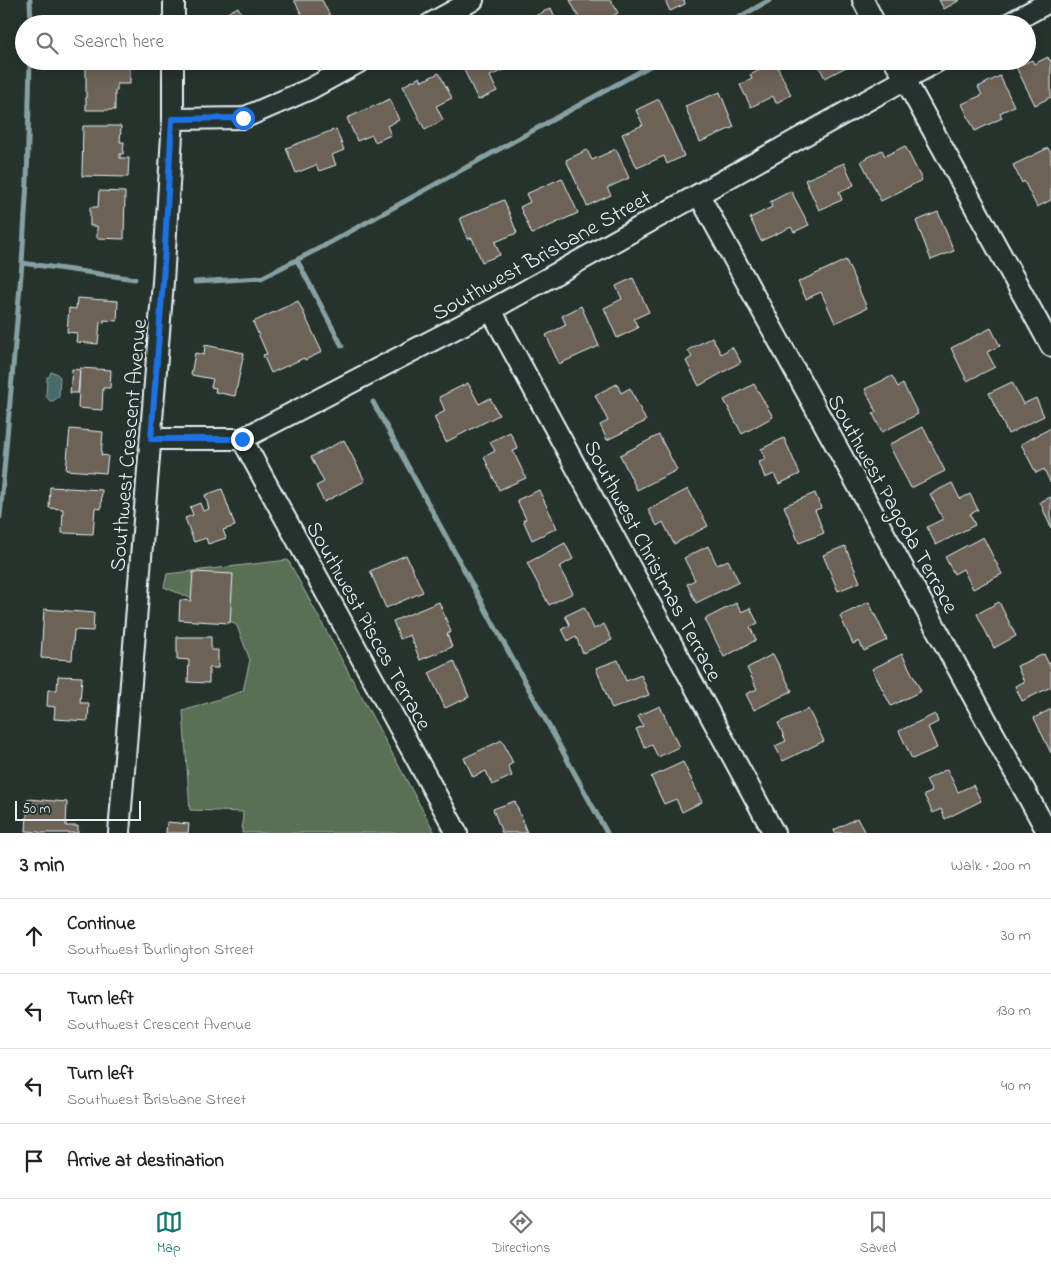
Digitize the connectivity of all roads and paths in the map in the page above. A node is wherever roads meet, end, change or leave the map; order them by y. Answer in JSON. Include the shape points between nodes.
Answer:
{"nodes":[{"id":1,"x":174,"y":0,"type":"edge"},
{"id":2,"x":473,"y":0,"type":"edge"},
{"id":3,"x":863,"y":0,"type":"edge"},
{"id":4,"x":1051,"y":1,"type":"edge"},
{"id":5,"x":174,"y":15,"type":"edge"},
{"id":6,"x":446,"y":15,"type":"edge"},
{"id":7,"x":870,"y":15,"type":"edge"},
{"id":8,"x":1025,"y":15,"type":"edge"},
{"id":9,"x":173,"y":70,"type":"edge"},
{"id":10,"x":345,"y":70,"type":"edge"},
{"id":11,"x":900,"y":70,"type":"edge"},
{"id":12,"x":922,"y":70,"type":"edge"},
{"id":13,"x":905,"y":79,"type":"junction"},
{"id":14,"x":172,"y":119,"type":"junction"},
{"id":15,"x":699,"y":195,"type":"junction"},
{"id":16,"x":491,"y":310,"type":"junction"},
{"id":17,"x":1051,"y":346,"type":"edge"},
{"id":18,"x":151,"y":439,"type":"junction"},
{"id":19,"x":242,"y":439,"type":"junction"},
{"id":20,"x":119,"y":833,"type":"edge"},
{"id":21,"x":457,"y":833,"type":"edge"},
{"id":22,"x":774,"y":833,"type":"edge"},
{"id":23,"x":1048,"y":833,"type":"edge"}],
"edges":[{"from":1,"to":5,"type":"street"},
{"from":2,"to":6,"type":"street"},
{"from":3,"to":7,"type":"street"},
{"from":4,"to":8,"type":"street"},
{"from":9,"to":14,"type":"street","name":"Southwest Crescent Avenue"},
{"from":10,"to":14,"type":"street","via":[[243,118]]},
{"from":11,"to":13,"type":"street"},
{"from":12,"to":13,"type":"street","name":"Southwest Brisbane Street"},
{"from":13,"to":15,"type":"street","name":"Southwest Brisbane Street"},
{"from":13,"to":17,"type":"street"},
{"from":14,"to":18,"type":"street","name":"Southwest Crescent Avenue"},
{"from":15,"to":16,"type":"street","name":"Southwest Brisbane Street"},
{"from":15,"to":23,"type":"street","name":"Southwest Pagoda Terrace"},
{"from":16,"to":19,"type":"street","name":"Southwest Brisbane Street"},
{"from":16,"to":22,"type":"street","name":"Southwest Christmas Terrace"},
{"from":18,"to":19,"type":"street","name":"Southwest Brisbane Street"},
{"from":18,"to":20,"type":"street","name":"Southwest Crescent Avenue"},
{"from":19,"to":21,"type":"street","name":"Southwest Pisces Terrace"}]}
